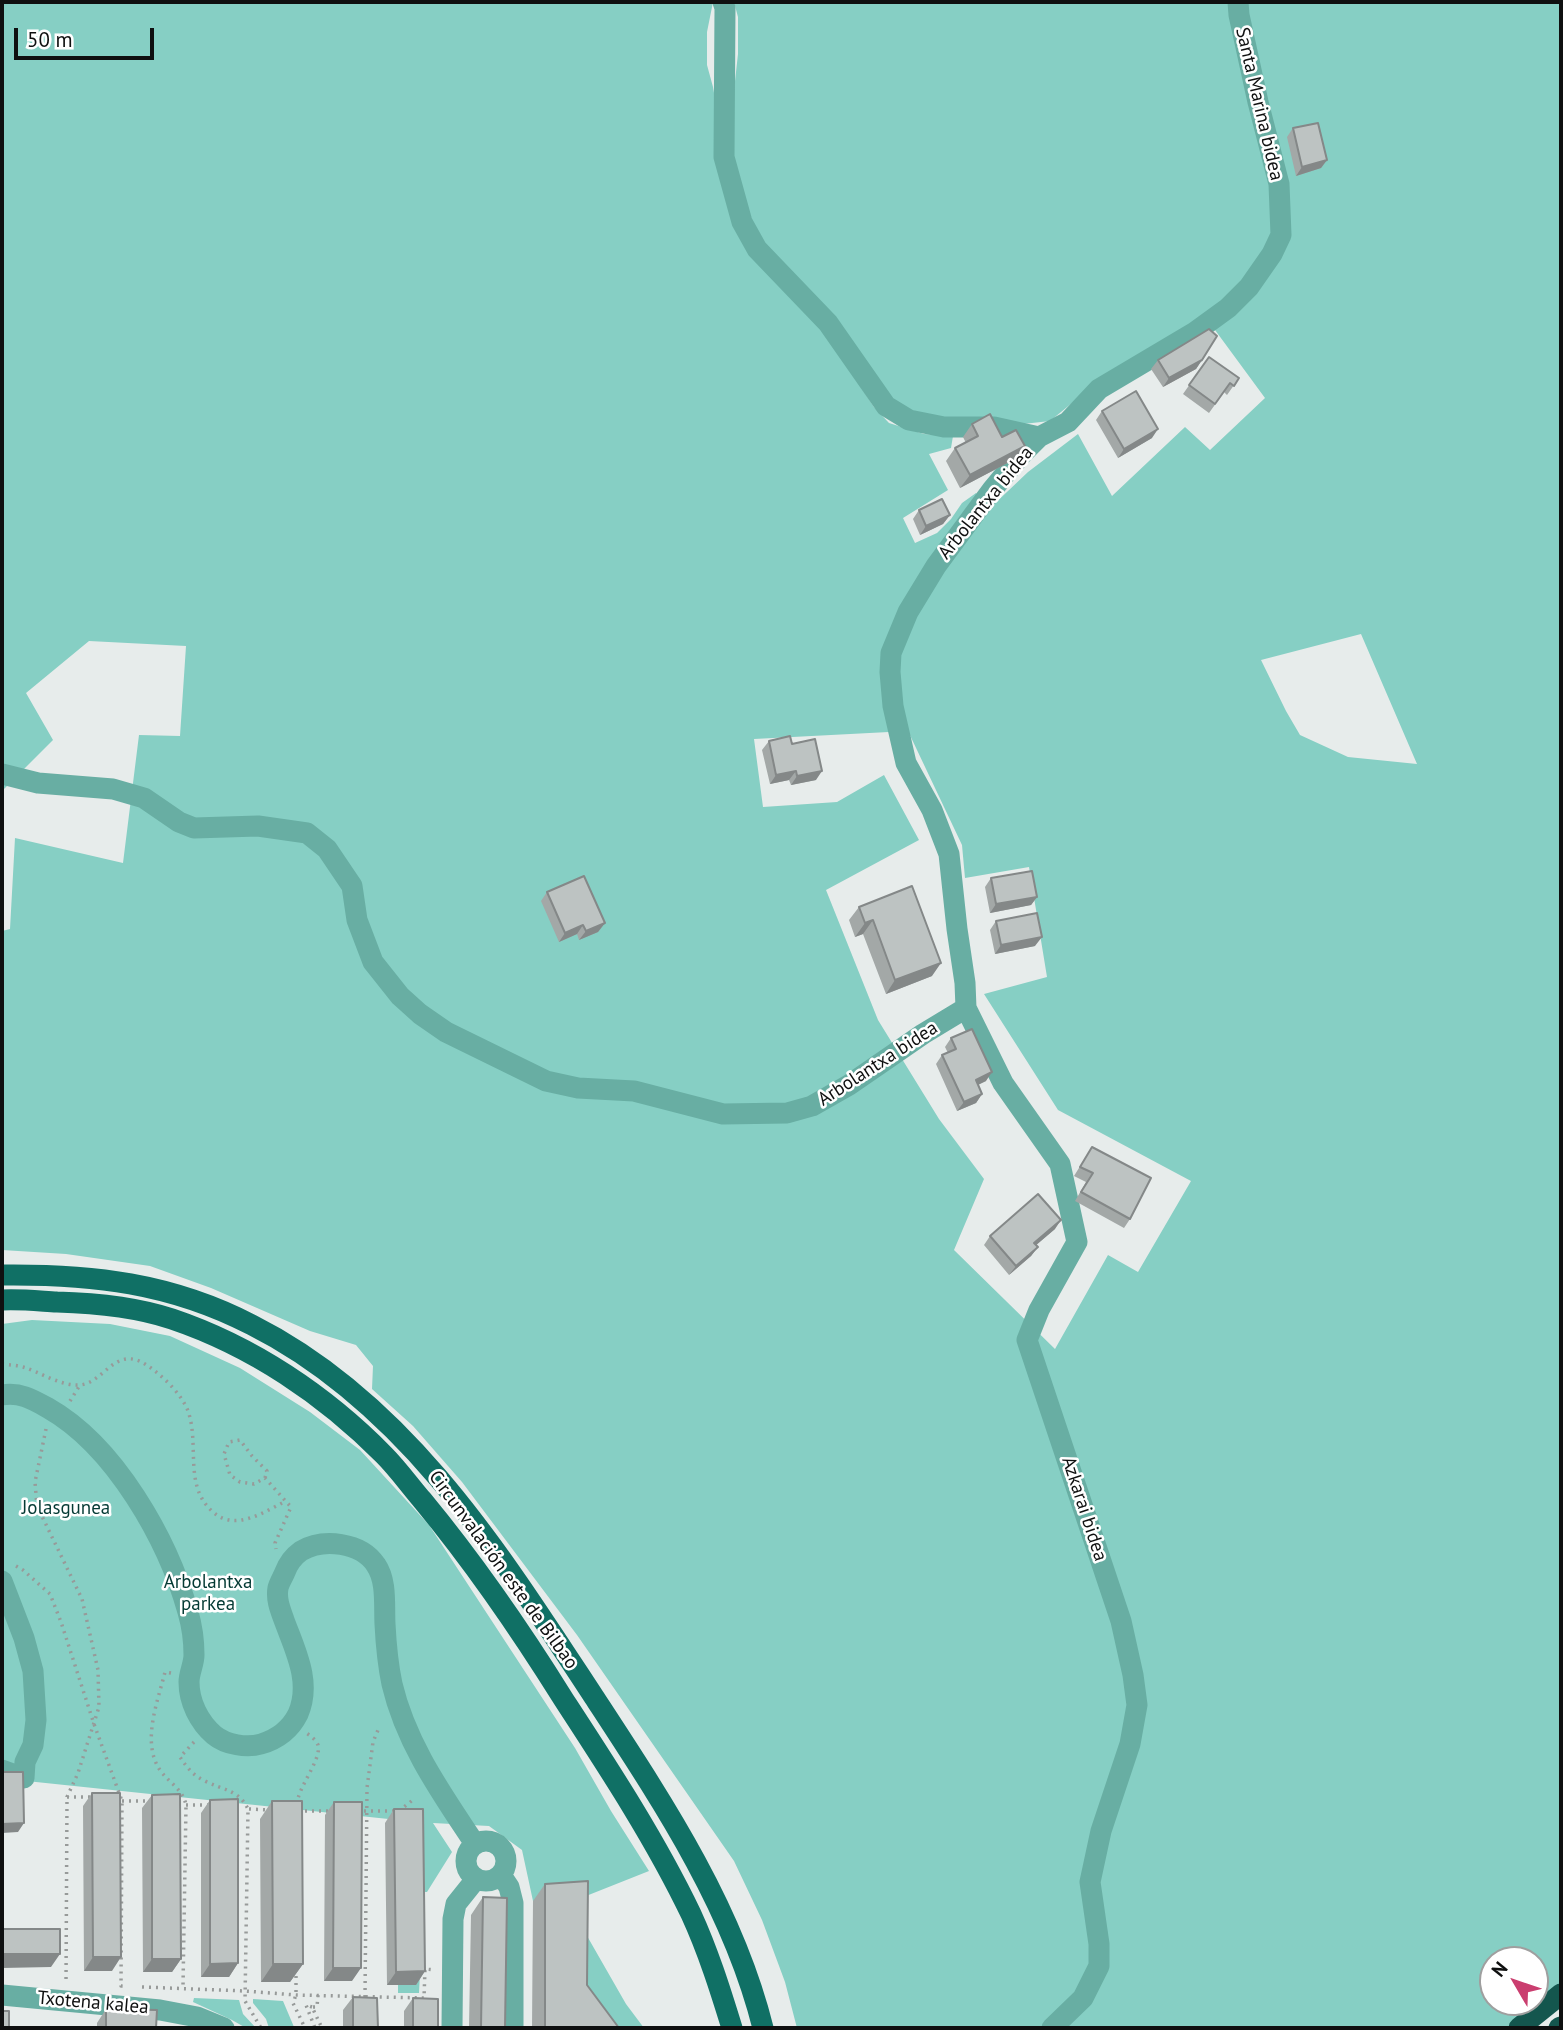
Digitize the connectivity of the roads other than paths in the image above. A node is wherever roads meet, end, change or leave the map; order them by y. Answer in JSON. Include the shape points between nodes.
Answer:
{"nodes":[{"id":1,"x":723,"y":2,"type":"edge"},
{"id":2,"x":1238,"y":2,"type":"edge"},
{"id":3,"x":1039,"y":437,"type":"junction"},
{"id":4,"x":2,"y":774,"type":"edge"},
{"id":5,"x":966,"y":1008,"type":"junction"},
{"id":6,"x":2,"y":1275,"type":"edge"},
{"id":7,"x":2,"y":1300,"type":"edge"},
{"id":8,"x":2,"y":1395,"type":"edge"},
{"id":9,"x":7,"y":1573,"type":"edge"},
{"id":10,"x":2,"y":1770,"type":"edge"},
{"id":11,"x":475,"y":1844,"type":"junction"},
{"id":12,"x":501,"y":1875,"type":"junction"},
{"id":13,"x":476,"y":1879,"type":"junction"},
{"id":14,"x":1561,"y":1994,"type":"edge"},
{"id":15,"x":2,"y":1995,"type":"edge"},
{"id":16,"x":762,"y":2027,"type":"edge"},
{"id":17,"x":224,"y":2028,"type":"edge"},
{"id":18,"x":452,"y":2028,"type":"edge"},
{"id":19,"x":513,"y":2028,"type":"edge"},
{"id":20,"x":732,"y":2028,"type":"edge"},
{"id":21,"x":1052,"y":2028,"type":"edge"},
{"id":22,"x":1519,"y":2028,"type":"edge"}],
"edges":[{"from":1,"to":3,"type":"street","via":[[724,158],[742,222],[757,249],[828,323],[886,406],[909,420],[944,427],[994,427]]},
{"from":2,"to":3,"type":"street","name":"Santa Marina bidea","via":[[1279,184],[1281,235],[1249,287],[1228,309],[1099,388],[1068,422]]},
{"from":3,"to":5,"type":"street","name":"Arbolantxa bidea","via":[[992,490],[936,566],[908,612],[891,653],[893,706],[906,763],[949,854]]},
{"from":4,"to":5,"type":"street","name":"Arbolantxa bidea","via":[[38,783],[113,789],[144,798],[194,828],[258,826],[307,834],[327,849],[352,886],[357,920],[373,962],[400,996],[446,1032],[546,1081],[634,1091],[723,1114],[788,1113],[840,1090]]},
{"from":5,"to":21,"type":"street","name":"Azkarai bidea","via":[[1003,1083],[1060,1164],[1077,1242],[1027,1340],[1121,1621],[1137,1705],[1090,1882],[1099,1966],[1083,1998]]},
{"from":6,"to":16,"type":"main road","name":"Circunvalación este de Bilbao","via":[[111,1280],[204,1303],[285,1343],[341,1383],[414,1450],[480,1531],[556,1639],[682,1837],[732,1934]]},
{"from":7,"to":20,"type":"main road","name":"Circunvalación este de Bilbao","via":[[86,1303],[169,1318],[249,1352],[342,1416],[386,1456],[459,1545],[628,1798],[691,1914]]},
{"from":8,"to":11,"type":"street","via":[[30,1398],[60,1415],[121,1477],[178,1577],[194,1639],[191,1702],[209,1730],[233,1744],[251,1746],[278,1738],[293,1724],[303,1702],[305,1685],[299,1659],[279,1604],[278,1587],[288,1565],[299,1553],[318,1544],[331,1543],[366,1554],[377,1566],[384,1591],[392,1685],[412,1740]]},
{"from":9,"to":10,"type":"street","via":[[33,1671],[36,1702],[33,1745],[24,1778]]},
{"from":11,"to":12,"type":"street","via":[[489,1841],[502,1848],[507,1862]]},
{"from":11,"to":13,"type":"street","via":[[466,1861]]},
{"from":12,"to":13,"type":"street","via":[[489,1881]]},
{"from":12,"to":19,"type":"street","via":[[513,1903]]},
{"from":13,"to":18,"type":"street","via":[[456,1904],[453,1919]]},
{"from":14,"to":22,"type":"highway"},
{"from":15,"to":17,"type":"street","name":"Txotena kalea","via":[[160,2010]]}]}
